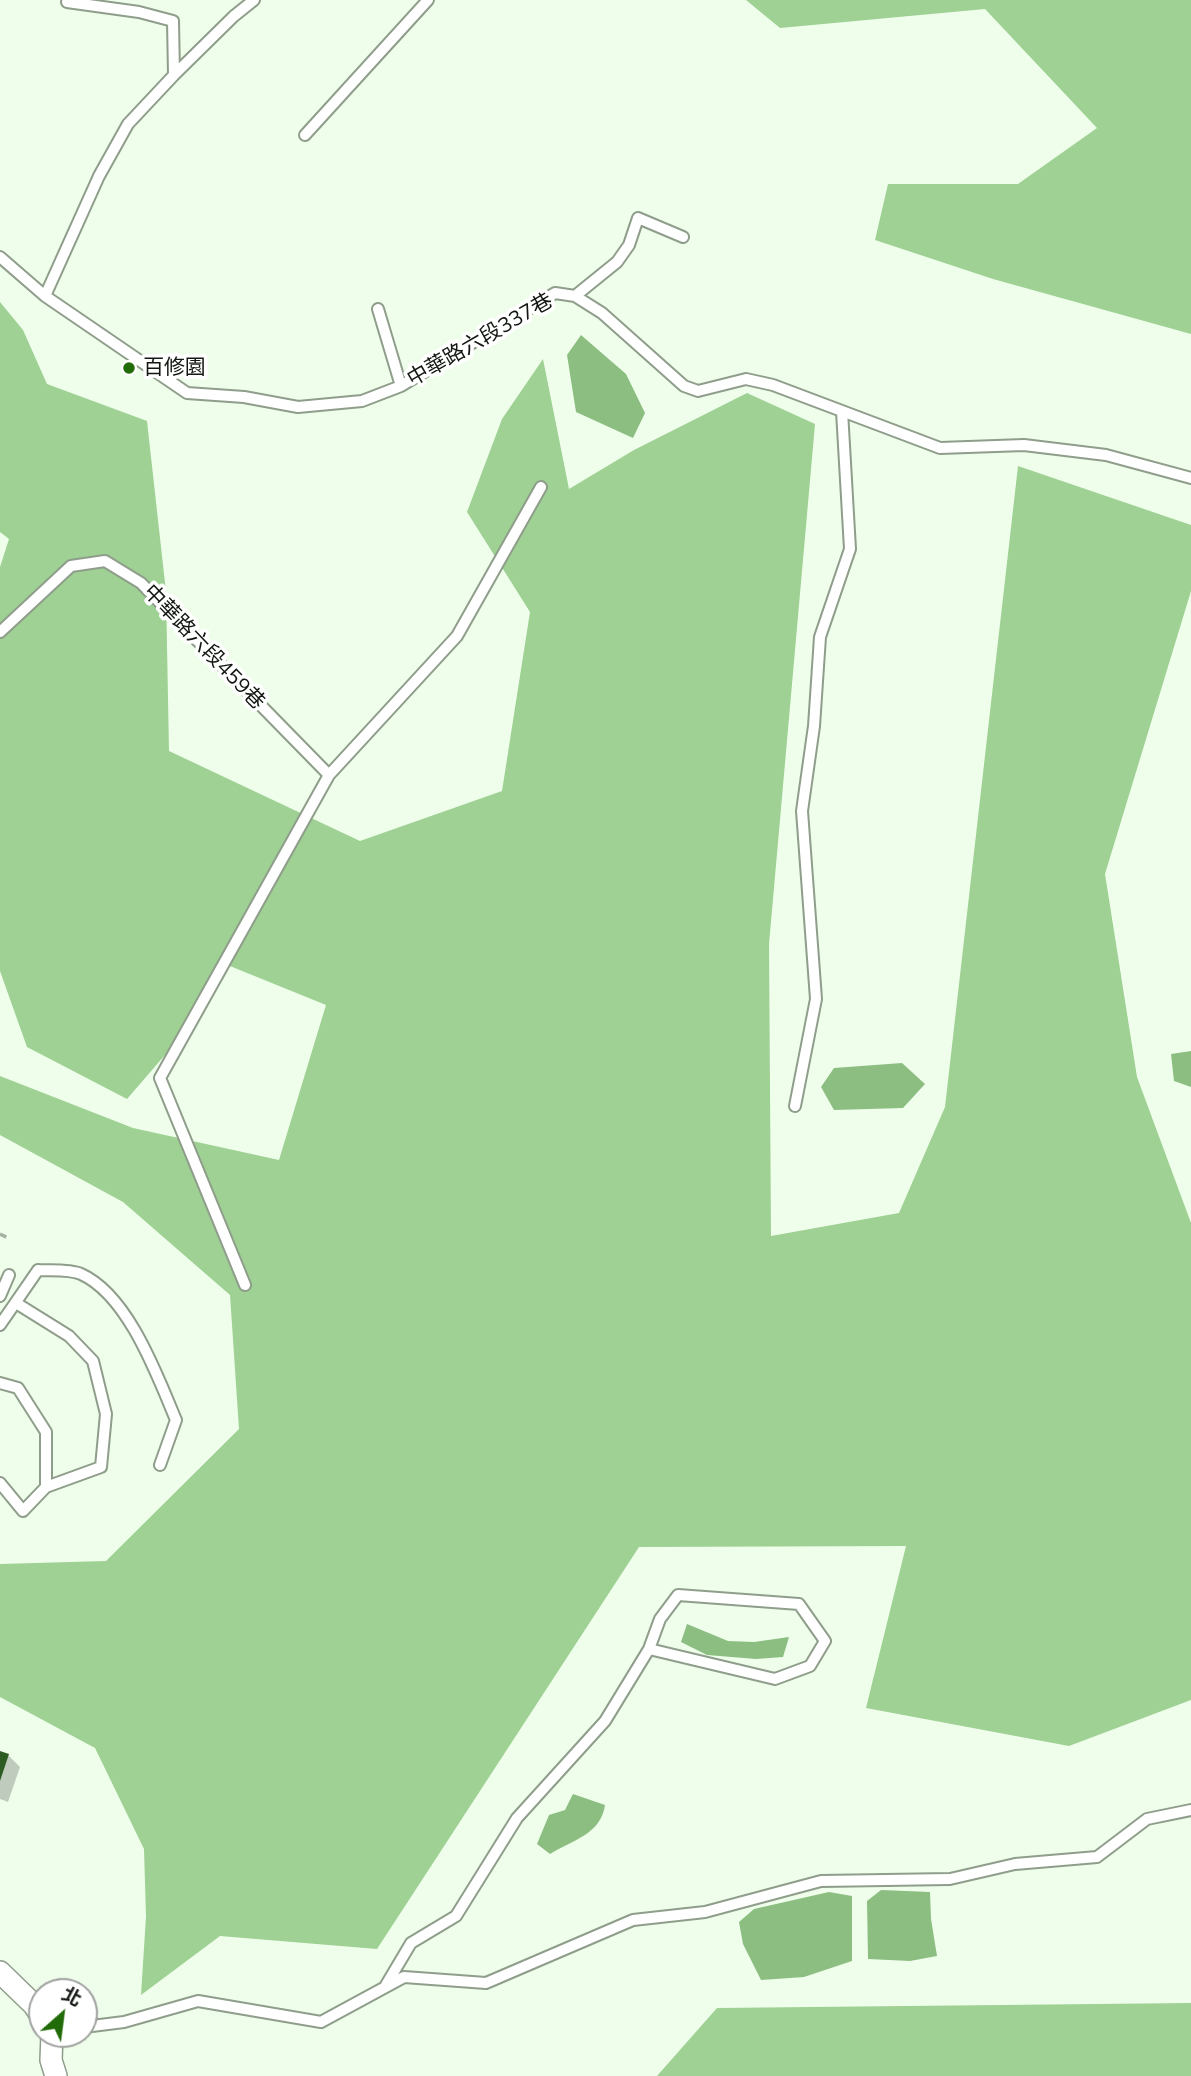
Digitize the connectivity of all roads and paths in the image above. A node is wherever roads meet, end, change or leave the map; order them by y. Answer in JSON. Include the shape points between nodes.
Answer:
{"nodes":[{"id":1,"x":254,"y":0,"type":"edge"},
{"id":2,"x":428,"y":0,"type":"edge"},
{"id":3,"x":66,"y":2,"type":"dead end"},
{"id":4,"x":174,"y":75,"type":"junction"},
{"id":5,"x":305,"y":135,"type":"dead end"},
{"id":6,"x":682,"y":237,"type":"dead end"},
{"id":7,"x":0,"y":257,"type":"edge"},
{"id":8,"x":45,"y":296,"type":"junction"},
{"id":9,"x":575,"y":296,"type":"junction"},
{"id":10,"x":378,"y":309,"type":"dead end"},
{"id":11,"x":401,"y":386,"type":"junction"},
{"id":12,"x":842,"y":411,"type":"junction"},
{"id":13,"x":1191,"y":478,"type":"edge"},
{"id":14,"x":541,"y":487,"type":"dead end"},
{"id":15,"x":0,"y":632,"type":"edge"},
{"id":16,"x":329,"y":775,"type":"junction"},
{"id":17,"x":795,"y":1106,"type":"dead end"},
{"id":18,"x":0,"y":1234,"type":"edge"},
{"id":19,"x":8,"y":1238,"type":"dead end"},
{"id":20,"x":9,"y":1275,"type":"dead end"},
{"id":21,"x":245,"y":1285,"type":"dead end"},
{"id":22,"x":0,"y":1296,"type":"edge"},
{"id":23,"x":16,"y":1303,"type":"junction"},
{"id":24,"x":0,"y":1325,"type":"edge"},
{"id":25,"x":0,"y":1383,"type":"edge"},
{"id":26,"x":159,"y":1465,"type":"dead end"},
{"id":27,"x":0,"y":1483,"type":"edge"},
{"id":28,"x":46,"y":1487,"type":"junction"},
{"id":29,"x":649,"y":1649,"type":"junction"},
{"id":30,"x":1191,"y":1810,"type":"edge"},
{"id":31,"x":0,"y":1972,"type":"edge"},
{"id":32,"x":384,"y":1988,"type":"junction"},
{"id":33,"x":28,"y":1999,"type":"edge"},
{"id":34,"x":98,"y":2025,"type":"edge"},
{"id":35,"x":51,"y":2048,"type":"edge"},
{"id":36,"x":56,"y":2076,"type":"edge"}],
"edges":[{"from":1,"to":4,"type":"lane"},
{"from":2,"to":5,"type":"lane"},
{"from":3,"to":4,"type":"lane","via":[[173,21]]},
{"from":4,"to":8,"type":"lane","via":[[128,124],[99,176]]},
{"from":6,"to":9,"type":"lane","via":[[638,218],[629,245],[617,262]]},
{"from":7,"to":8,"type":"lane","name":"中華路六段337巷"},
{"from":8,"to":11,"type":"lane","name":"中華路六段337巷","via":[[187,393],[298,407],[362,401]]},
{"from":9,"to":11,"type":"lane","name":"中華路六段337巷","via":[[555,293]]},
{"from":9,"to":12,"type":"lane","name":"中華路六段337巷","via":[[602,313],[684,386],[698,391],[746,379]]},
{"from":10,"to":11,"type":"lane"},
{"from":12,"to":13,"type":"lane","name":"中華路六段337巷","via":[[940,448],[1024,444],[1106,455]]},
{"from":12,"to":17,"type":"lane","via":[[850,550],[820,637],[802,811],[816,999]]},
{"from":14,"to":16,"type":"lane","via":[[457,636]]},
{"from":15,"to":16,"type":"lane","name":"中華路六段459巷","via":[[71,566],[105,561],[141,583]]},
{"from":16,"to":21,"type":"lane","via":[[160,1078]]},
{"from":18,"to":19,"type":"path"},
{"from":20,"to":22,"type":"lane"},
{"from":23,"to":24,"type":"lane"},
{"from":23,"to":26,"type":"lane","via":[[38,1270],[79,1273],[110,1293],[150,1357],[176,1420]]},
{"from":23,"to":28,"type":"lane","via":[[69,1336],[93,1361],[106,1414],[101,1467]]},
{"from":25,"to":28,"type":"lane","via":[[18,1388],[46,1432]]},
{"from":27,"to":28,"type":"lane","via":[[23,1511]]},
{"from":29,"to":29,"type":"lane","via":[[775,1679],[810,1666],[825,1641],[799,1604],[678,1595],[660,1619]]},
{"from":29,"to":32,"type":"lane","via":[[605,1721],[517,1818],[456,1916],[411,1943]]},
{"from":30,"to":32,"type":"lane","via":[[1147,1819],[1097,1857],[1015,1864],[950,1879],[821,1881],[705,1912],[633,1920],[486,1983],[404,1977]]},
{"from":31,"to":33,"type":"street"},
{"from":32,"to":34,"type":"lane","via":[[321,2022],[198,2001]]},
{"from":35,"to":36,"type":"street"}]}
